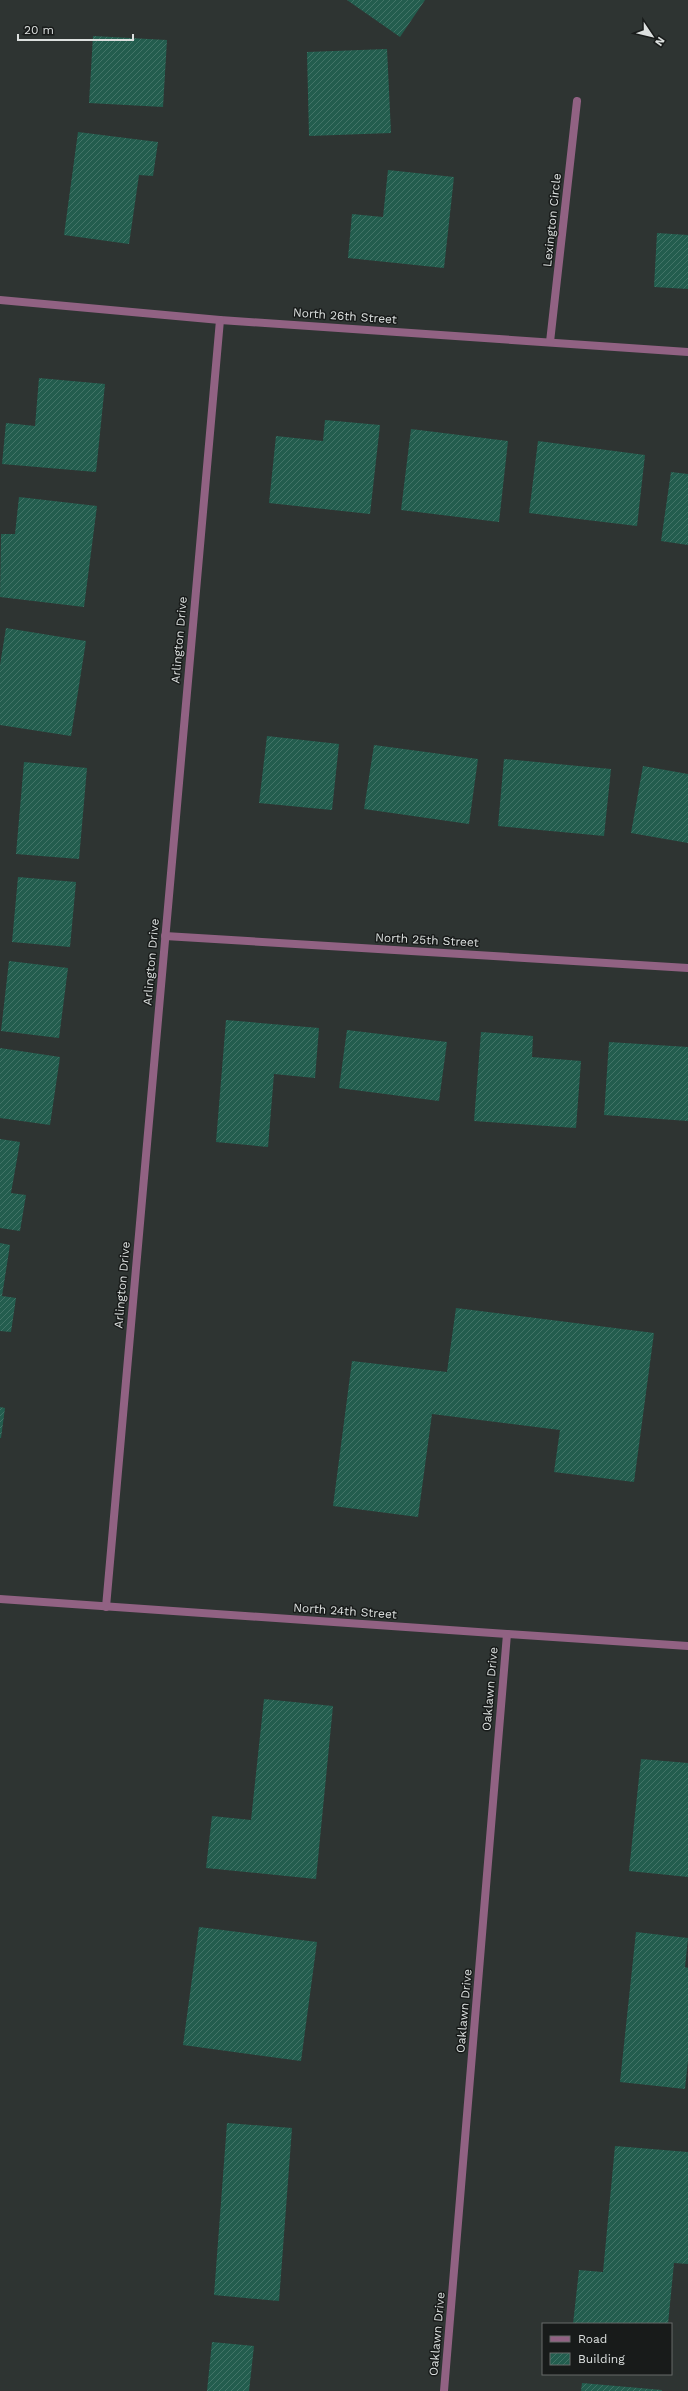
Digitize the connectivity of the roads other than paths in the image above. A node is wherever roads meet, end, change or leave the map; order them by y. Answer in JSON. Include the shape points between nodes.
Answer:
{"nodes":[{"id":1,"x":577,"y":101,"type":"dead end"},
{"id":2,"x":0,"y":300,"type":"edge"},
{"id":3,"x":220,"y":320,"type":"junction"},
{"id":4,"x":550,"y":342,"type":"junction"},
{"id":5,"x":688,"y":352,"type":"edge"},
{"id":6,"x":165,"y":936,"type":"junction"},
{"id":7,"x":688,"y":968,"type":"edge"},
{"id":8,"x":0,"y":1599,"type":"edge"},
{"id":9,"x":106,"y":1607,"type":"junction"},
{"id":10,"x":507,"y":1634,"type":"junction"},
{"id":11,"x":688,"y":1646,"type":"edge"},
{"id":12,"x":444,"y":2391,"type":"edge"}],
"edges":[{"from":1,"to":4,"type":"street","name":"Lexington Circle"},
{"from":2,"to":3,"type":"street","name":"North 26th Street"},
{"from":3,"to":4,"type":"street","name":"North 26th Street"},
{"from":3,"to":6,"type":"street","name":"Arlington Drive"},
{"from":4,"to":5,"type":"street","name":"North 26th Street"},
{"from":6,"to":7,"type":"street","name":"North 25th Street"},
{"from":6,"to":9,"type":"street","name":"Arlington Drive"},
{"from":8,"to":9,"type":"street","name":"North 24th Street"},
{"from":9,"to":10,"type":"street","name":"North 24th Street"},
{"from":10,"to":11,"type":"street","name":"North 24th Street"},
{"from":10,"to":12,"type":"street","name":"Oaklawn Drive"}]}
